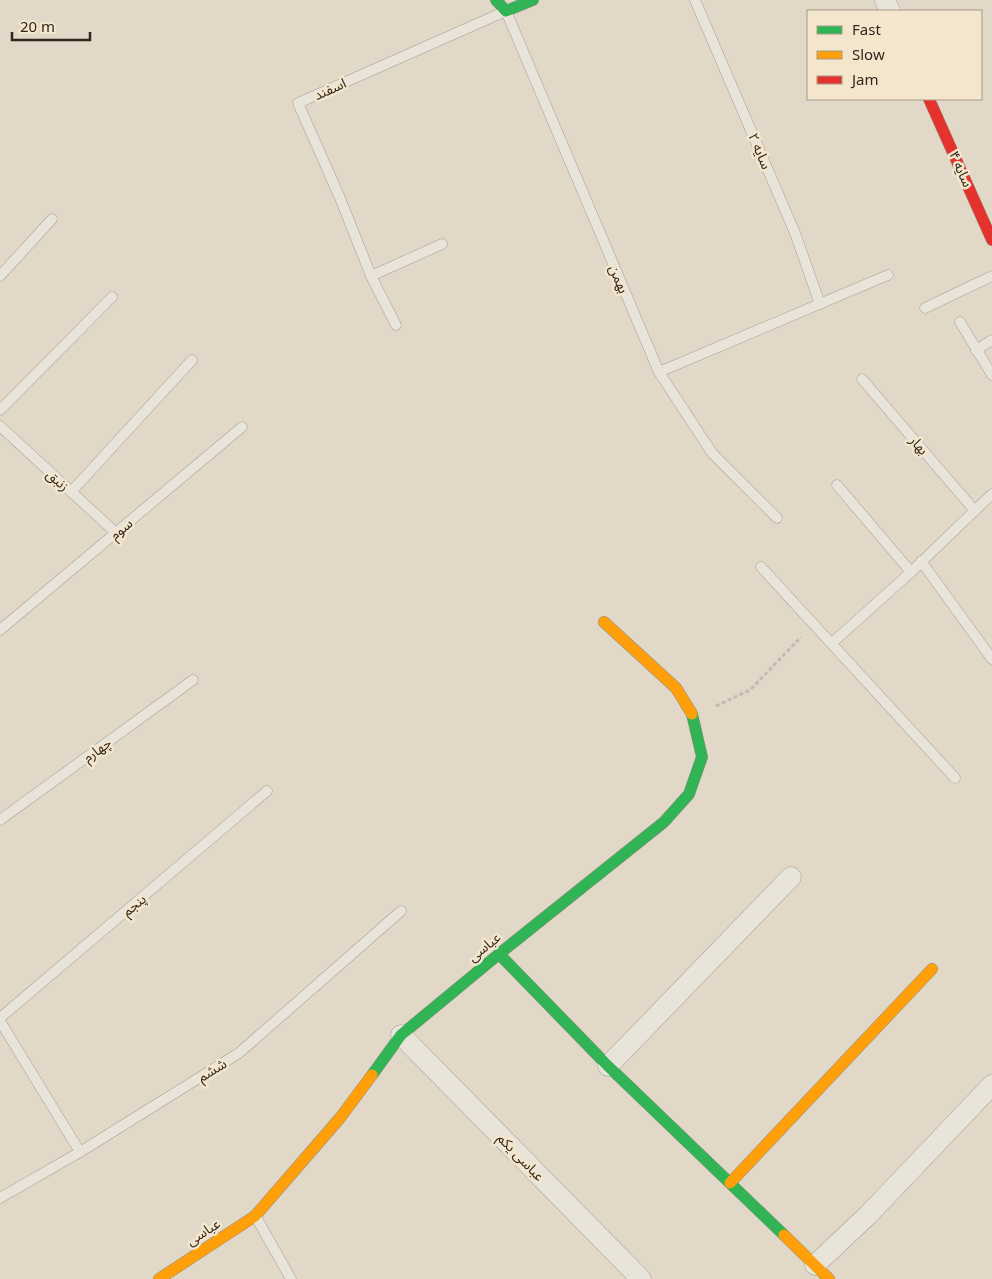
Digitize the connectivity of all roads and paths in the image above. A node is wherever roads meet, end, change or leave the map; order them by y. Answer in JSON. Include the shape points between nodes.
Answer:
{"nodes":[{"id":1,"x":496,"y":0,"type":"edge"},
{"id":2,"x":533,"y":0,"type":"edge"},
{"id":3,"x":695,"y":0,"type":"edge"},
{"id":4,"x":506,"y":11,"type":"junction"},
{"id":5,"x":929,"y":100,"type":"edge"},
{"id":6,"x":52,"y":220,"type":"dead end"},
{"id":7,"x":992,"y":240,"type":"edge"},
{"id":8,"x":442,"y":244,"type":"dead end"},
{"id":9,"x":888,"y":275,"type":"dead end"},
{"id":10,"x":0,"y":276,"type":"edge"},
{"id":11,"x":371,"y":276,"type":"junction"},
{"id":12,"x":992,"y":276,"type":"edge"},
{"id":13,"x":112,"y":297,"type":"dead end"},
{"id":14,"x":820,"y":304,"type":"junction"},
{"id":15,"x":925,"y":308,"type":"dead end"},
{"id":16,"x":960,"y":322,"type":"dead end"},
{"id":17,"x":396,"y":325,"type":"dead end"},
{"id":18,"x":992,"y":340,"type":"edge"},
{"id":19,"x":976,"y":350,"type":"junction"},
{"id":20,"x":192,"y":360,"type":"dead end"},
{"id":21,"x":659,"y":372,"type":"junction"},
{"id":22,"x":992,"y":375,"type":"edge"},
{"id":23,"x":862,"y":379,"type":"dead end"},
{"id":24,"x":0,"y":410,"type":"edge"},
{"id":25,"x":0,"y":426,"type":"edge"},
{"id":26,"x":242,"y":427,"type":"dead end"},
{"id":27,"x":837,"y":485,"type":"dead end"},
{"id":28,"x":71,"y":492,"type":"junction"},
{"id":29,"x":992,"y":494,"type":"edge"},
{"id":30,"x":975,"y":510,"type":"junction"},
{"id":31,"x":777,"y":518,"type":"dead end"},
{"id":32,"x":116,"y":534,"type":"junction"},
{"id":33,"x":921,"y":561,"type":"junction"},
{"id":34,"x":761,"y":567,"type":"dead end"},
{"id":35,"x":910,"y":572,"type":"junction"},
{"id":36,"x":604,"y":622,"type":"dead end"},
{"id":37,"x":814,"y":623,"type":"junction"},
{"id":38,"x":0,"y":630,"type":"edge"},
{"id":39,"x":832,"y":643,"type":"junction"},
{"id":40,"x":992,"y":660,"type":"edge"},
{"id":41,"x":194,"y":680,"type":"dead end"},
{"id":42,"x":693,"y":716,"type":"junction"},
{"id":43,"x":955,"y":778,"type":"dead end"},
{"id":44,"x":267,"y":791,"type":"dead end"},
{"id":45,"x":0,"y":820,"type":"edge"},
{"id":46,"x":791,"y":877,"type":"dead end"},
{"id":47,"x":401,"y":911,"type":"dead end"},
{"id":48,"x":498,"y":954,"type":"junction"},
{"id":49,"x":932,"y":969,"type":"dead end"},
{"id":50,"x":0,"y":1019,"type":"edge"},
{"id":51,"x":401,"y":1035,"type":"junction"},
{"id":52,"x":608,"y":1066,"type":"junction"},
{"id":53,"x":992,"y":1085,"type":"edge"},
{"id":54,"x":80,"y":1152,"type":"junction"},
{"id":55,"x":730,"y":1183,"type":"junction"},
{"id":56,"x":0,"y":1198,"type":"edge"},
{"id":57,"x":255,"y":1216,"type":"junction"},
{"id":58,"x":815,"y":1265,"type":"junction"},
{"id":59,"x":159,"y":1279,"type":"edge"},
{"id":60,"x":291,"y":1279,"type":"edge"},
{"id":61,"x":640,"y":1279,"type":"edge"},
{"id":62,"x":829,"y":1279,"type":"edge"}],
"edges":[{"from":1,"to":4,"type":"street"},
{"from":2,"to":4,"type":"street"},
{"from":3,"to":14,"type":"lane","name":"سایه ۲","via":[[795,233]]},
{"from":4,"to":11,"type":"lane","name":"اسفند","via":[[298,103]]},
{"from":4,"to":21,"type":"lane","name":"بهمن"},
{"from":5,"to":7,"type":"street","name":"سایه ۴"},
{"from":6,"to":10,"type":"lane"},
{"from":8,"to":11,"type":"lane"},
{"from":9,"to":14,"type":"lane"},
{"from":11,"to":17,"type":"lane","name":"اسفند"},
{"from":12,"to":15,"type":"lane"},
{"from":13,"to":24,"type":"lane"},
{"from":14,"to":21,"type":"lane"},
{"from":16,"to":19,"type":"lane"},
{"from":18,"to":19,"type":"lane"},
{"from":19,"to":22,"type":"lane"},
{"from":20,"to":28,"type":"lane"},
{"from":21,"to":31,"type":"lane","name":"بهمن","via":[[712,453]]},
{"from":23,"to":30,"type":"lane","name":"بهار"},
{"from":25,"to":28,"type":"lane","name":"زنبق"},
{"from":26,"to":32,"type":"lane","name":"سوم"},
{"from":27,"to":35,"type":"lane"},
{"from":28,"to":32,"type":"lane","name":"زنبق"},
{"from":29,"to":30,"type":"lane"},
{"from":30,"to":33,"type":"lane"},
{"from":32,"to":38,"type":"lane","name":"سوم"},
{"from":33,"to":35,"type":"lane"},
{"from":33,"to":40,"type":"lane"},
{"from":34,"to":37,"type":"lane"},
{"from":35,"to":39,"type":"lane"},
{"from":36,"to":42,"type":"street","name":"عباسی","via":[[676,688]]},
{"from":37,"to":39,"type":"lane"},
{"from":37,"to":42,"type":"path","via":[[750,690]]},
{"from":39,"to":43,"type":"lane"},
{"from":41,"to":45,"type":"lane","name":"چهارم"},
{"from":42,"to":48,"type":"street","name":"عباسی","via":[[702,757],[689,794],[664,822]]},
{"from":44,"to":50,"type":"lane","name":"پنجم"},
{"from":46,"to":52,"type":"street"},
{"from":47,"to":54,"type":"lane","name":"ششم","via":[[239,1053]]},
{"from":48,"to":51,"type":"street","name":"عباسی"},
{"from":48,"to":52,"type":"street"},
{"from":49,"to":55,"type":"street"},
{"from":50,"to":54,"type":"lane"},
{"from":51,"to":57,"type":"street","name":"عباسی","via":[[340,1118]]},
{"from":51,"to":61,"type":"street","name":"عباسی یکم"},
{"from":52,"to":55,"type":"street"},
{"from":53,"to":58,"type":"street","via":[[868,1215]]},
{"from":54,"to":56,"type":"lane","name":"ششم"},
{"from":55,"to":58,"type":"street"},
{"from":57,"to":59,"type":"street","name":"عباسی"},
{"from":57,"to":60,"type":"lane"},
{"from":58,"to":62,"type":"street"}]}
